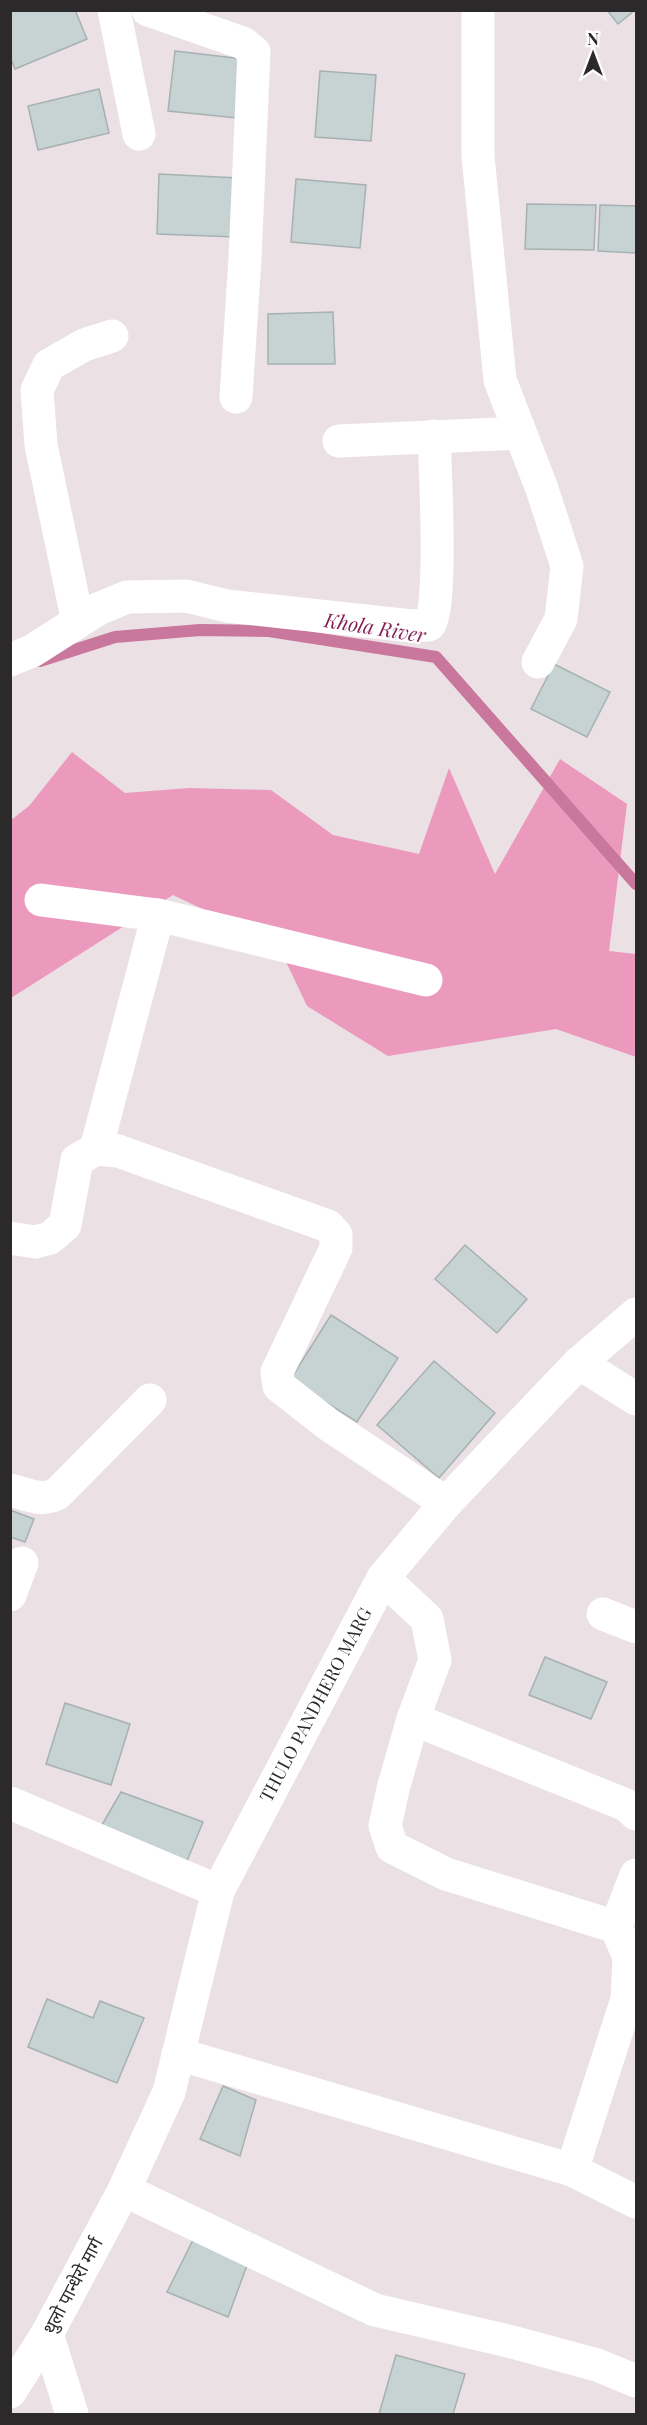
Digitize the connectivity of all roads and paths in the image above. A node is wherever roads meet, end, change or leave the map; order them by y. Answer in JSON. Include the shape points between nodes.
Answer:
{"nodes":[{"id":1,"x":114,"y":10,"type":"edge"},
{"id":2,"x":148,"y":10,"type":"edge"},
{"id":3,"x":478,"y":10,"type":"edge"},
{"id":4,"x":139,"y":134,"type":"dead end"},
{"id":5,"x":112,"y":336,"type":"dead end"},
{"id":6,"x":236,"y":397,"type":"dead end"},
{"id":7,"x":520,"y":433,"type":"junction"},
{"id":8,"x":434,"y":436,"type":"junction"},
{"id":9,"x":339,"y":441,"type":"dead end"},
{"id":10,"x":78,"y":622,"type":"junction"},
{"id":11,"x":10,"y":660,"type":"edge"},
{"id":12,"x":538,"y":662,"type":"dead end"},
{"id":13,"x":41,"y":900,"type":"dead end"},
{"id":14,"x":158,"y":915,"type":"junction"},
{"id":15,"x":426,"y":980,"type":"dead end"},
{"id":16,"x":96,"y":1149,"type":"junction"},
{"id":17,"x":10,"y":1238,"type":"edge"},
{"id":18,"x":636,"y":1314,"type":"edge"},
{"id":19,"x":579,"y":1363,"type":"junction"},
{"id":20,"x":636,"y":1399,"type":"edge"},
{"id":21,"x":150,"y":1400,"type":"dead end"},
{"id":22,"x":10,"y":1490,"type":"edge"},
{"id":23,"x":446,"y":1503,"type":"junction"},
{"id":24,"x":22,"y":1563,"type":"dead end"},
{"id":25,"x":383,"y":1578,"type":"junction"},
{"id":26,"x":10,"y":1594,"type":"edge"},
{"id":27,"x":603,"y":1614,"type":"dead end"},
{"id":28,"x":636,"y":1626,"type":"edge"},
{"id":29,"x":413,"y":1719,"type":"junction"},
{"id":30,"x":10,"y":1803,"type":"edge"},
{"id":31,"x":636,"y":1814,"type":"edge"},
{"id":32,"x":636,"y":1875,"type":"edge"},
{"id":33,"x":218,"y":1891,"type":"junction"},
{"id":34,"x":616,"y":1927,"type":"junction"},
{"id":35,"x":178,"y":2054,"type":"junction"},
{"id":36,"x":572,"y":2170,"type":"junction"},
{"id":37,"x":127,"y":2183,"type":"junction"},
{"id":38,"x":636,"y":2202,"type":"edge"},
{"id":39,"x":47,"y":2334,"type":"junction"},
{"id":40,"x":636,"y":2381,"type":"edge"},
{"id":41,"x":10,"y":2392,"type":"edge"},
{"id":42,"x":72,"y":2415,"type":"edge"}],
"edges":[{"from":1,"to":4,"type":"street"},
{"from":2,"to":6,"type":"street","via":[[243,43],[254,52]]},
{"from":3,"to":7,"type":"street","via":[[478,156],[500,380]]},
{"from":5,"to":10,"type":"street","via":[[84,345],[50,365],[37,390],[40,445]]},
{"from":7,"to":8,"type":"street"},
{"from":7,"to":12,"type":"street","via":[[567,566],[561,619]]},
{"from":8,"to":9,"type":"street"},
{"from":8,"to":10,"type":"street","via":[[436,591],[429,625],[412,627],[227,606],[186,596],[128,597]]},
{"from":10,"to":11,"type":"street"},
{"from":13,"to":14,"type":"street"},
{"from":14,"to":15,"type":"street"},
{"from":14,"to":16,"type":"street"},
{"from":16,"to":17,"type":"street","via":[[77,1160],[65,1225],[50,1238],[35,1242]]},
{"from":16,"to":23,"type":"street","via":[[118,1151],[328,1226],[336,1235],[336,1248],[277,1372],[279,1386],[329,1425]]},
{"from":18,"to":19,"type":"street","name":"THULO PANDHERO MARG"},
{"from":19,"to":20,"type":"street"},
{"from":19,"to":23,"type":"street","name":"THULO PANDHERO MARG"},
{"from":21,"to":22,"type":"street","via":[[57,1494],[40,1498]]},
{"from":23,"to":25,"type":"street","name":"THULO PANDHERO MARG"},
{"from":24,"to":26,"type":"street"},
{"from":25,"to":29,"type":"street","via":[[427,1619],[435,1660]]},
{"from":25,"to":33,"type":"street","name":"THULO PANDHERO MARG"},
{"from":27,"to":28,"type":"street"},
{"from":29,"to":31,"type":"street","via":[[626,1805]]},
{"from":29,"to":34,"type":"street","via":[[385,1826],[392,1847],[446,1874]]},
{"from":30,"to":33,"type":"street"},
{"from":32,"to":34,"type":"street"},
{"from":33,"to":35,"type":"street","name":"THULO PANDHERO MARG"},
{"from":34,"to":36,"type":"street","via":[[629,1957],[627,2000]]},
{"from":35,"to":36,"type":"street"},
{"from":35,"to":37,"type":"street","name":"THULO PANDHERO MARG","via":[[169,2092]]},
{"from":36,"to":38,"type":"street"},
{"from":37,"to":39,"type":"street","name":"थुलो पान्धेरो मार्ग"},
{"from":37,"to":40,"type":"street","via":[[375,2310],[597,2365]]},
{"from":39,"to":41,"type":"street","name":"थुलो पान्धेरो मार्ग"},
{"from":39,"to":42,"type":"street"}]}
